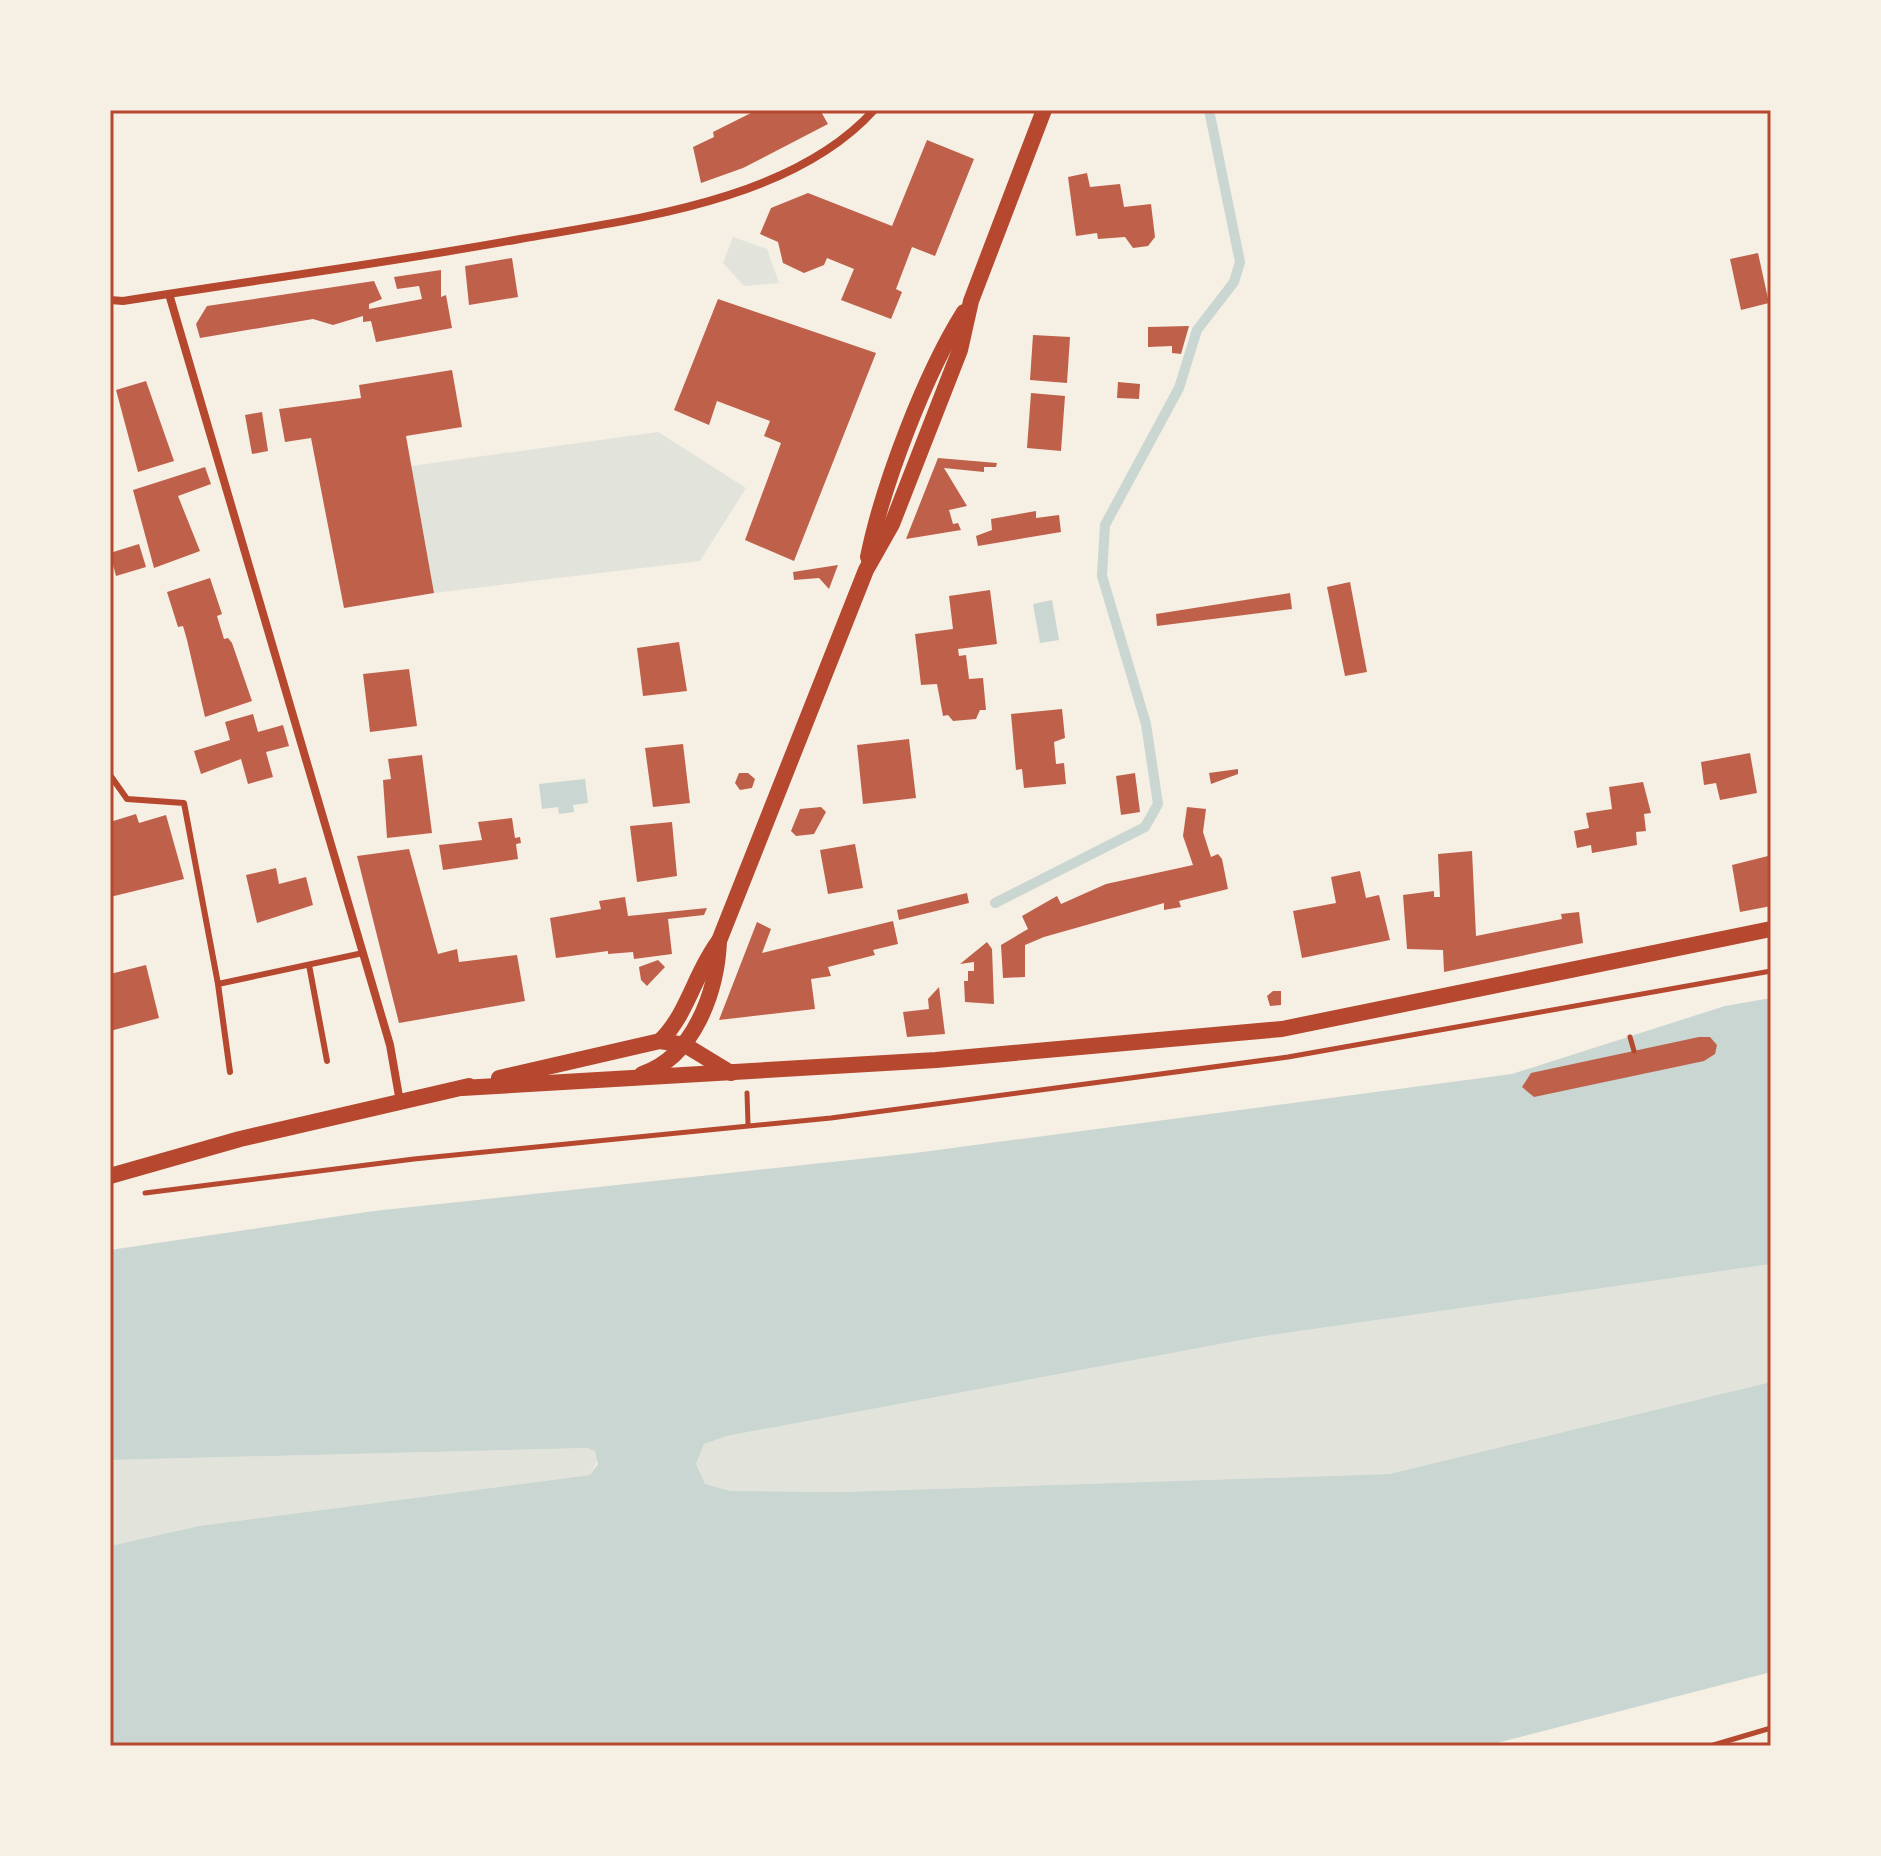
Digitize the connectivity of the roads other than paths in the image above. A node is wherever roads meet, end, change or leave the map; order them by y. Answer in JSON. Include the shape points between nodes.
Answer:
{"nodes":[{"id":1,"x":874,"y":110,"type":"edge"},
{"id":2,"x":1044,"y":110,"type":"edge"},
{"id":3,"x":169,"y":294,"type":"junction"},
{"id":4,"x":110,"y":300,"type":"edge"},
{"id":5,"x":110,"y":775,"type":"edge"},
{"id":6,"x":1771,"y":929,"type":"edge"},
{"id":7,"x":363,"y":953,"type":"junction"},
{"id":8,"x":309,"y":965,"type":"junction"},
{"id":9,"x":218,"y":984,"type":"junction"},
{"id":10,"x":674,"y":1042,"type":"junction"},
{"id":11,"x":327,"y":1061,"type":"dead end"},
{"id":12,"x":230,"y":1072,"type":"dead end"},
{"id":13,"x":731,"y":1073,"type":"junction"},
{"id":14,"x":694,"y":1077,"type":"junction"},
{"id":15,"x":625,"y":1079,"type":"junction"},
{"id":16,"x":462,"y":1088,"type":"junction"},
{"id":17,"x":400,"y":1102,"type":"junction"},
{"id":18,"x":111,"y":1175,"type":"edge"}],
"edges":[{"from":1,"to":3,"type":"street","via":[[816,156],[692,208],[452,252]]},
{"from":2,"to":10,"type":"main road","via":[[892,524],[866,570],[719,941],[718,970]]},
{"from":3,"to":4,"type":"street"},
{"from":3,"to":7,"type":"street"},
{"from":5,"to":9,"type":"lane","via":[[127,799],[184,803]]},
{"from":6,"to":13,"type":"main road","via":[[1282,1029]]},
{"from":7,"to":8,"type":"lane"},
{"from":7,"to":17,"type":"street","via":[[390,1045]]},
{"from":8,"to":9,"type":"lane"},
{"from":8,"to":11,"type":"lane"},
{"from":9,"to":12,"type":"lane"},
{"from":10,"to":13,"type":"main road"},
{"from":10,"to":14,"type":"main road","via":[[684,1070]]},
{"from":10,"to":15,"type":"main road","via":[[659,1068]]},
{"from":10,"to":16,"type":"main road","via":[[564,1061]]},
{"from":13,"to":14,"type":"main road"},
{"from":14,"to":15,"type":"main road"},
{"from":15,"to":16,"type":"main road"},
{"from":16,"to":17,"type":"main road"},
{"from":17,"to":18,"type":"main road"}]}
